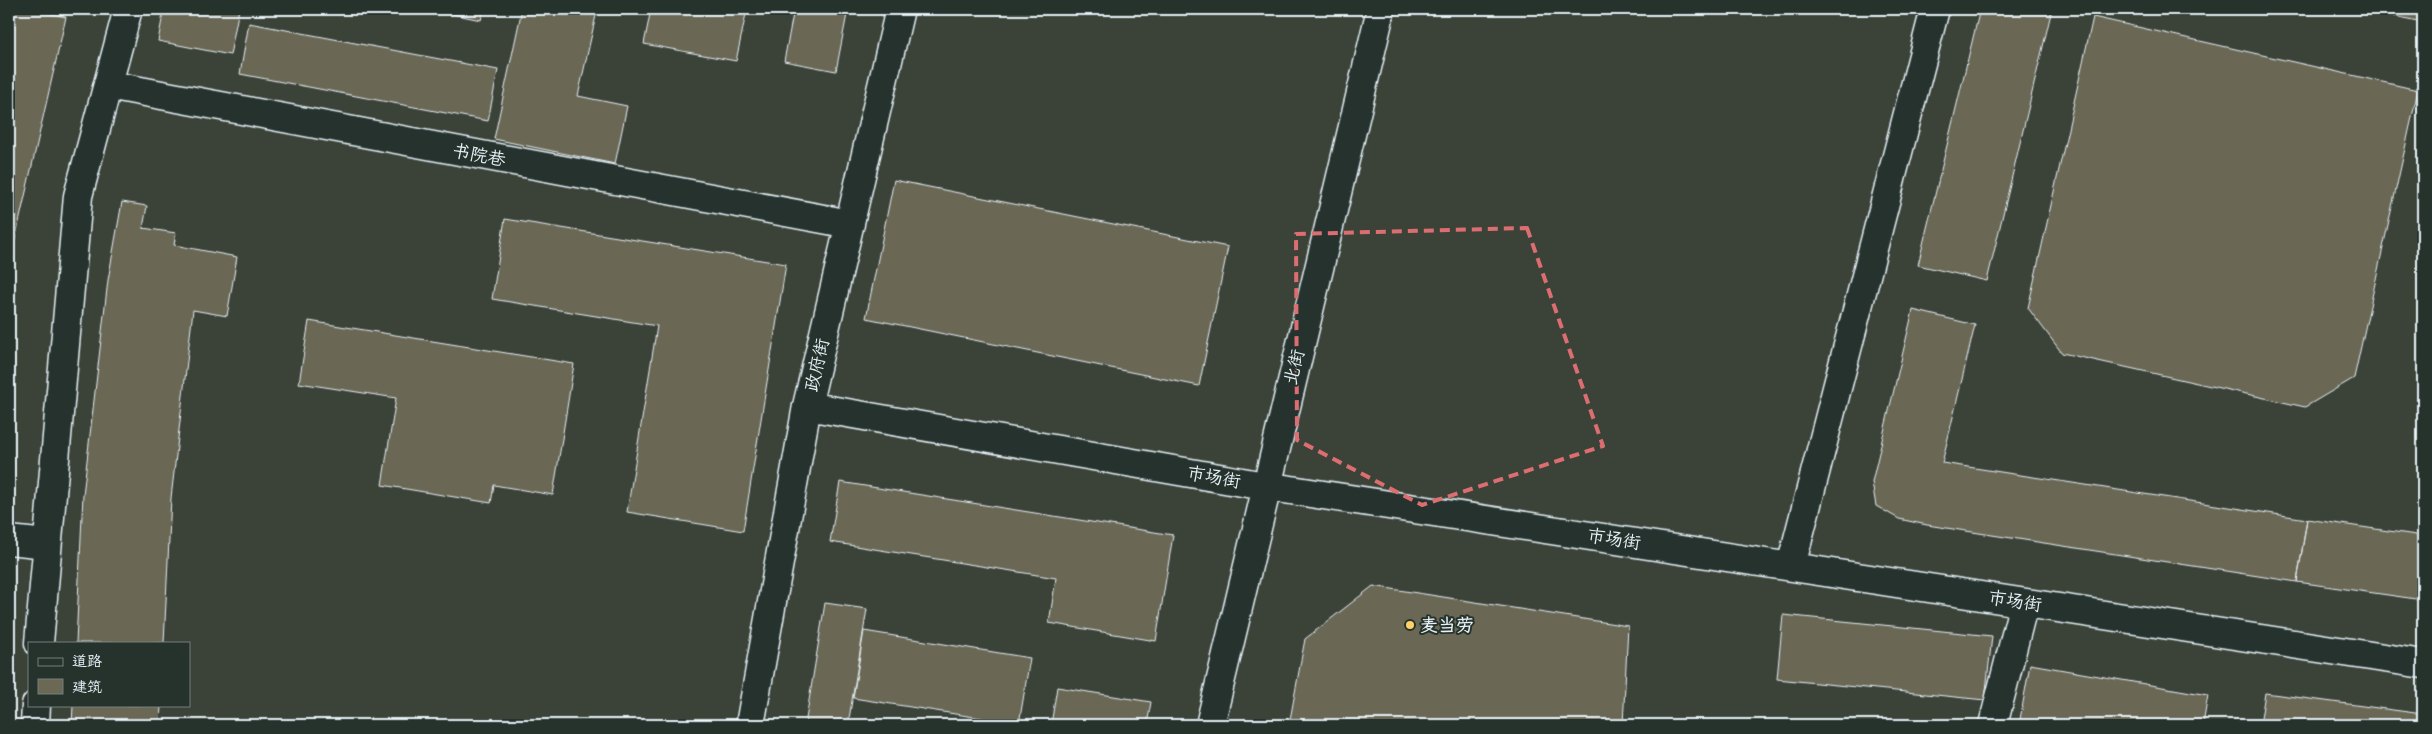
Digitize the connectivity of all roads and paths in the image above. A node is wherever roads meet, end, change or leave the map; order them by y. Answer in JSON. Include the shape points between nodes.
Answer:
{"nodes":[{"id":1,"x":128,"y":9,"type":"edge"},
{"id":2,"x":900,"y":9,"type":"edge"},
{"id":3,"x":1380,"y":9,"type":"edge"},
{"id":4,"x":1935,"y":9,"type":"edge"},
{"id":5,"x":108,"y":85,"type":"junction"},
{"id":6,"x":850,"y":224,"type":"junction"},
{"id":7,"x":807,"y":406,"type":"junction"},
{"id":8,"x":1265,"y":486,"type":"junction"},
{"id":9,"x":9,"y":540,"type":"edge"},
{"id":10,"x":47,"y":544,"type":"junction"},
{"id":11,"x":1791,"y":566,"type":"junction"},
{"id":12,"x":2024,"y":602,"type":"junction"},
{"id":13,"x":39,"y":642,"type":"edge"},
{"id":14,"x":2423,"y":664,"type":"edge"},
{"id":15,"x":36,"y":706,"type":"edge"},
{"id":16,"x":35,"y":725,"type":"edge"},
{"id":17,"x":750,"y":725,"type":"edge"},
{"id":18,"x":1210,"y":725,"type":"edge"},
{"id":19,"x":1993,"y":725,"type":"edge"}],
"edges":[{"from":1,"to":5,"type":"street"},
{"from":2,"to":6,"type":"street","name":"政府街"},
{"from":3,"to":8,"type":"street","name":"北街"},
{"from":4,"to":11,"type":"street"},
{"from":5,"to":6,"type":"street","name":"书院巷"},
{"from":5,"to":10,"type":"street","via":[[78,196]]},
{"from":6,"to":7,"type":"street","name":"政府街"},
{"from":7,"to":8,"type":"street","name":"市场街"},
{"from":7,"to":17,"type":"street","name":"政府街"},
{"from":8,"to":11,"type":"street","name":"市场街"},
{"from":8,"to":18,"type":"street","name":"北街"},
{"from":9,"to":10,"type":"street"},
{"from":10,"to":13,"type":"street"},
{"from":11,"to":12,"type":"street","name":"市场街"},
{"from":12,"to":14,"type":"street","name":"市场街"},
{"from":12,"to":19,"type":"street"},
{"from":15,"to":16,"type":"street"}]}
